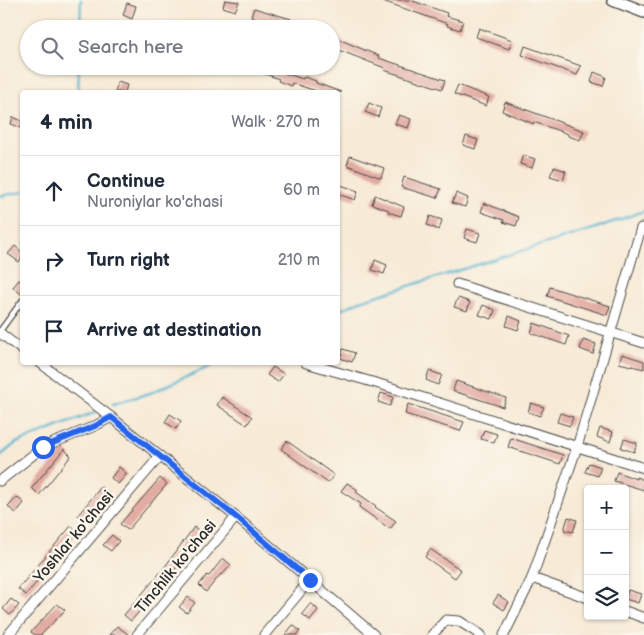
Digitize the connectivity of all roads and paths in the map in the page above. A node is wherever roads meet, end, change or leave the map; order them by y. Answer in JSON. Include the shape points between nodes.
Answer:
{"nodes":[{"id":1,"x":613,"y":0,"type":"edge"},
{"id":2,"x":644,"y":12,"type":"edge"},
{"id":3,"x":641,"y":228,"type":"dead end"},
{"id":4,"x":457,"y":284,"type":"dead end"},
{"id":5,"x":20,"y":304,"type":"edge"},
{"id":6,"x":0,"y":332,"type":"edge"},
{"id":7,"x":611,"y":332,"type":"junction"},
{"id":8,"x":644,"y":343,"type":"edge"},
{"id":9,"x":20,"y":348,"type":"edge"},
{"id":10,"x":43,"y":365,"type":"edge"},
{"id":11,"x":313,"y":365,"type":"edge"},
{"id":12,"x":111,"y":417,"type":"junction"},
{"id":13,"x":578,"y":447,"type":"junction"},
{"id":14,"x":160,"y":456,"type":"junction"},
{"id":15,"x":644,"y":468,"type":"edge"},
{"id":16,"x":0,"y":482,"type":"edge"},
{"id":17,"x":236,"y":517,"type":"junction"},
{"id":18,"x":532,"y":578,"type":"junction"},
{"id":19,"x":310,"y":580,"type":"junction"},
{"id":20,"x":584,"y":597,"type":"edge"},
{"id":21,"x":629,"y":612,"type":"edge"},
{"id":22,"x":644,"y":618,"type":"edge"},
{"id":23,"x":8,"y":635,"type":"edge"},
{"id":24,"x":137,"y":635,"type":"edge"},
{"id":25,"x":264,"y":635,"type":"edge"},
{"id":26,"x":374,"y":635,"type":"edge"},
{"id":27,"x":432,"y":635,"type":"edge"},
{"id":28,"x":481,"y":635,"type":"edge"},
{"id":29,"x":504,"y":635,"type":"edge"}],
"edges":[{"from":1,"to":2,"type":"main road"},
{"from":3,"to":7,"type":"street"},
{"from":4,"to":7,"type":"street"},
{"from":5,"to":6,"type":"lane"},
{"from":6,"to":9,"type":"street"},
{"from":7,"to":8,"type":"street"},
{"from":7,"to":13,"type":"street"},
{"from":10,"to":12,"type":"street"},
{"from":11,"to":13,"type":"street"},
{"from":12,"to":14,"type":"street"},
{"from":12,"to":16,"type":"street","via":[[43,447]]},
{"from":13,"to":15,"type":"street"},
{"from":13,"to":18,"type":"street"},
{"from":14,"to":17,"type":"street"},
{"from":14,"to":23,"type":"street","name":"Yoshlar ko'chasi"},
{"from":17,"to":19,"type":"street"},
{"from":17,"to":24,"type":"street","name":"Tinchlik ko'chasi"},
{"from":18,"to":20,"type":"street"},
{"from":18,"to":29,"type":"street"},
{"from":19,"to":25,"type":"street"},
{"from":19,"to":26,"type":"street"},
{"from":21,"to":22,"type":"street"},
{"from":27,"to":28,"type":"street","via":[[446,620],[459,621]]}]}
